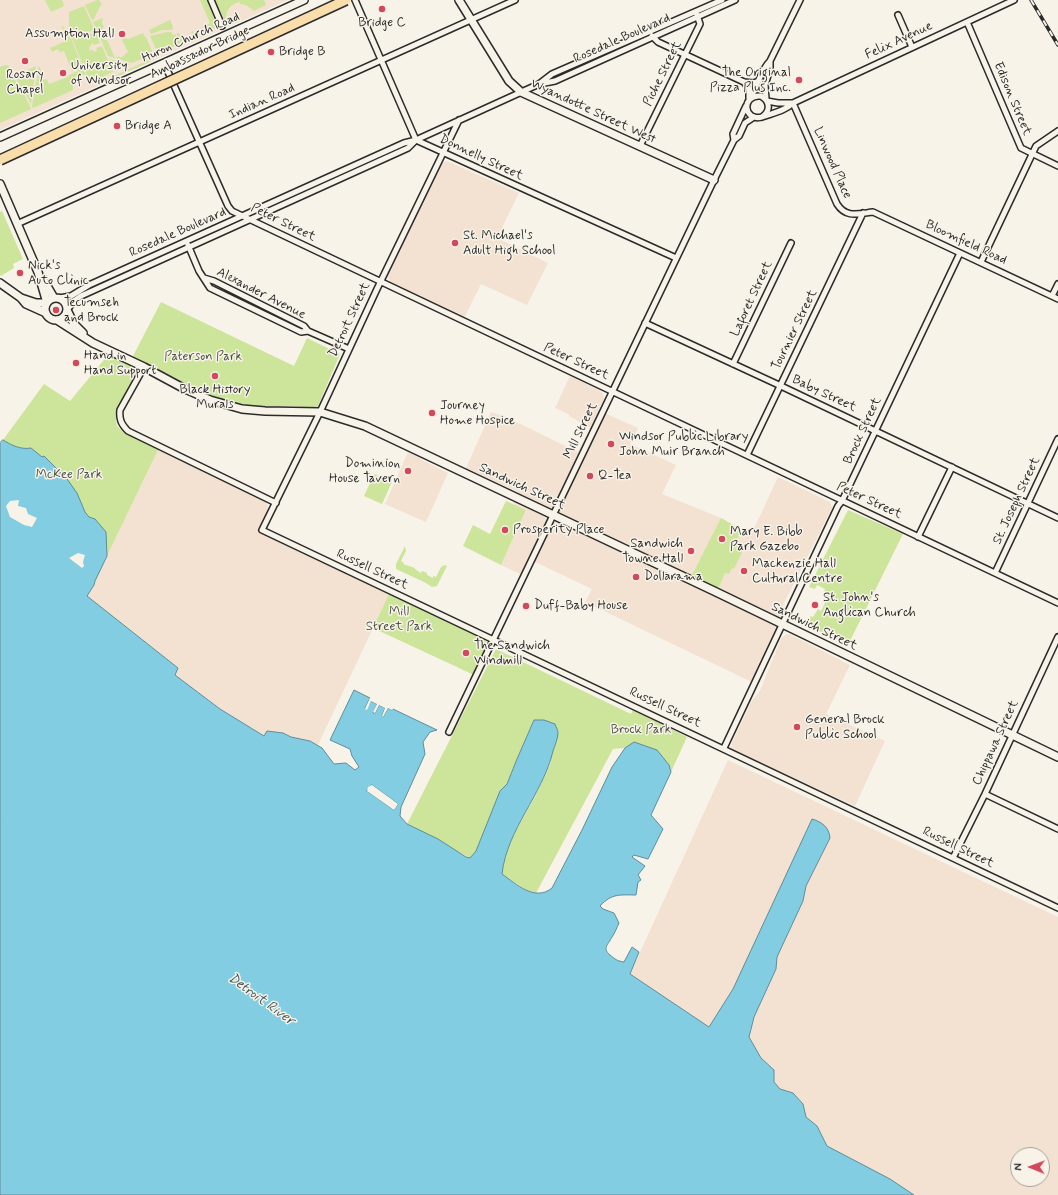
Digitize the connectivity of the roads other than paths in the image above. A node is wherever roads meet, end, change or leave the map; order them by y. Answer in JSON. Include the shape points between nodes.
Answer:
{"nodes":[{"id":1,"x":211,"y":0,"type":"edge"},
{"id":2,"x":304,"y":0,"type":"edge"},
{"id":3,"x":346,"y":0,"type":"edge"},
{"id":4,"x":355,"y":0,"type":"edge"},
{"id":5,"x":459,"y":0,"type":"edge"},
{"id":6,"x":515,"y":0,"type":"edge"},
{"id":7,"x":722,"y":0,"type":"edge"},
{"id":8,"x":735,"y":0,"type":"edge"},
{"id":9,"x":800,"y":0,"type":"edge"},
{"id":10,"x":1014,"y":0,"type":"edge"},
{"id":11,"x":697,"y":14,"type":"junction"},
{"id":12,"x":898,"y":15,"type":"dead end"},
{"id":13,"x":471,"y":20,"type":"junction"},
{"id":14,"x":967,"y":22,"type":"junction"},
{"id":15,"x":222,"y":26,"type":"dead end"},
{"id":16,"x":650,"y":31,"type":"junction"},
{"id":17,"x":653,"y":37,"type":"junction"},
{"id":18,"x":912,"y":47,"type":"junction"},
{"id":19,"x":685,"y":55,"type":"junction"},
{"id":20,"x":381,"y":60,"type":"junction"},
{"id":21,"x":770,"y":61,"type":"junction"},
{"id":22,"x":164,"y":63,"type":"junction"},
{"id":23,"x":759,"y":81,"type":"junction"},
{"id":24,"x":744,"y":82,"type":"junction"},
{"id":25,"x":540,"y":84,"type":"junction"},
{"id":26,"x":521,"y":92,"type":"junction"},
{"id":27,"x":766,"y":100,"type":"junction"},
{"id":28,"x":748,"y":101,"type":"junction"},
{"id":29,"x":793,"y":103,"type":"junction"},
{"id":30,"x":754,"y":117,"type":"junction"},
{"id":31,"x":762,"y":117,"type":"junction"},
{"id":32,"x":459,"y":120,"type":"junction"},
{"id":33,"x":1058,"y":130,"type":"edge"},
{"id":34,"x":0,"y":137,"type":"edge"},
{"id":35,"x":416,"y":140,"type":"junction"},
{"id":36,"x":734,"y":140,"type":"junction"},
{"id":37,"x":199,"y":142,"type":"junction"},
{"id":38,"x":640,"y":146,"type":"junction"},
{"id":39,"x":443,"y":153,"type":"junction"},
{"id":40,"x":1032,"y":153,"type":"junction"},
{"id":41,"x":0,"y":160,"type":"edge"},
{"id":42,"x":1058,"y":166,"type":"edge"},
{"id":43,"x":714,"y":180,"type":"junction"},
{"id":44,"x":0,"y":184,"type":"edge"},
{"id":45,"x":864,"y":213,"type":"junction"},
{"id":46,"x":242,"y":216,"type":"junction"},
{"id":47,"x":250,"y":220,"type":"junction"},
{"id":48,"x":17,"y":224,"type":"junction"},
{"id":49,"x":187,"y":241,"type":"junction"},
{"id":50,"x":791,"y":243,"type":"dead end"},
{"id":51,"x":189,"y":247,"type":"junction"},
{"id":52,"x":960,"y":253,"type":"junction"},
{"id":53,"x":676,"y":258,"type":"junction"},
{"id":54,"x":981,"y":262,"type":"junction"},
{"id":55,"x":38,"y":272,"type":"junction"},
{"id":56,"x":204,"y":278,"type":"junction"},
{"id":57,"x":380,"y":282,"type":"junction"},
{"id":58,"x":0,"y":283,"type":"edge"},
{"id":59,"x":1058,"y":284,"type":"edge"},
{"id":60,"x":1052,"y":296,"type":"junction"},
{"id":61,"x":21,"y":298,"type":"junction"},
{"id":62,"x":57,"y":298,"type":"junction"},
{"id":63,"x":1058,"y":299,"type":"edge"},
{"id":64,"x":47,"y":303,"type":"junction"},
{"id":65,"x":67,"y":310,"type":"junction"},
{"id":66,"x":46,"y":313,"type":"junction"},
{"id":67,"x":57,"y":320,"type":"junction"},
{"id":68,"x":645,"y":323,"type":"junction"},
{"id":69,"x":308,"y":331,"type":"junction"},
{"id":70,"x":93,"y":343,"type":"junction"},
{"id":71,"x":349,"y":349,"type":"junction"},
{"id":72,"x":733,"y":364,"type":"junction"},
{"id":73,"x":144,"y":367,"type":"junction"},
{"id":74,"x":781,"y":386,"type":"junction"},
{"id":75,"x":612,"y":392,"type":"junction"},
{"id":76,"x":320,"y":412,"type":"junction"},
{"id":77,"x":875,"y":431,"type":"junction"},
{"id":78,"x":1058,"y":439,"type":"edge"},
{"id":79,"x":747,"y":456,"type":"junction"},
{"id":80,"x":952,"y":467,"type":"junction"},
{"id":81,"x":842,"y":501,"type":"junction"},
{"id":82,"x":276,"y":503,"type":"junction"},
{"id":83,"x":1028,"y":503,"type":"junction"},
{"id":84,"x":553,"y":515,"type":"junction"},
{"id":85,"x":1058,"y":518,"type":"edge"},
{"id":86,"x":262,"y":530,"type":"joint"},
{"id":87,"x":918,"y":536,"type":"junction"},
{"id":88,"x":995,"y":573,"type":"junction"},
{"id":89,"x":1058,"y":603,"type":"edge"},
{"id":90,"x":783,"y":625,"type":"junction"},
{"id":91,"x":1058,"y":637,"type":"edge"},
{"id":92,"x":494,"y":640,"type":"junction"},
{"id":93,"x":449,"y":732,"type":"dead end"},
{"id":94,"x":1012,"y":735,"type":"junction"},
{"id":95,"x":724,"y":748,"type":"junction"},
{"id":96,"x":1058,"y":757,"type":"edge"},
{"id":97,"x":985,"y":794,"type":"junction"},
{"id":98,"x":1058,"y":829,"type":"edge"},
{"id":99,"x":953,"y":858,"type":"junction"},
{"id":100,"x":1058,"y":908,"type":"edge"}],
"edges":[{"from":1,"to":15,"type":"street"},
{"from":2,"to":22,"type":"main road","name":"Huron Church Road"},
{"from":3,"to":41,"type":"highway","name":"Ambassador Bridge","bridge":true},
{"from":4,"to":20,"type":"street"},
{"from":5,"to":13,"type":"main road","name":"Wyandotte Street West"},
{"from":6,"to":13,"type":"street","name":"Indian Road"},
{"from":7,"to":11,"type":"street","name":"Rosedale Boulevard"},
{"from":8,"to":11,"type":"street","name":"Rosedale Boulevard"},
{"from":9,"to":21,"type":"street","name":"Mill Street"},
{"from":10,"to":14,"type":"street","name":"Felix Avenue"},
{"from":11,"to":16,"type":"street","name":"Rosedale Boulevard"},
{"from":11,"to":17,"type":"street","name":"Rosedale Boulevard"},
{"from":11,"to":19,"type":"street","name":"Piche Street","via":[[700,24]]},
{"from":12,"to":18,"type":"street"},
{"from":13,"to":20,"type":"street","name":"Indian Road"},
{"from":13,"to":26,"type":"main road","name":"Wyandotte Street West","via":[[509,81]]},
{"from":14,"to":18,"type":"street","name":"Felix Avenue"},
{"from":14,"to":40,"type":"street","name":"Edison Street","via":[[1021,148]]},
{"from":16,"to":17,"type":"street"},
{"from":16,"to":25,"type":"street","name":"Rosedale Boulevard","via":[[552,74]]},
{"from":17,"to":19,"type":"street"},
{"from":17,"to":25,"type":"street","name":"Rosedale Boulevard","via":[[555,81]]},
{"from":18,"to":29,"type":"street","name":"Felix Avenue"},
{"from":19,"to":24,"type":"street"},
{"from":19,"to":38,"type":"street","name":"Piche Street"},
{"from":20,"to":35,"type":"street"},
{"from":20,"to":37,"type":"street","name":"Indian Road"},
{"from":21,"to":23,"type":"street","name":"Mill Street","via":[[764,67]]},
{"from":21,"to":27,"type":"street","name":"Mill Street","via":[[765,85]]},
{"from":22,"to":34,"type":"main road","name":"Huron Church Road"},
{"from":22,"to":37,"type":"street","name":"Peter Street"},
{"from":23,"to":24,"type":"street"},
{"from":23,"to":28,"type":"street","name":"Mill Street"},
{"from":24,"to":28,"type":"street","via":[[749,89]]},
{"from":25,"to":26,"type":"street","name":"Rosedale Boulevard"},
{"from":26,"to":32,"type":"street","name":"Rosedale Boulevard"},
{"from":26,"to":38,"type":"main road","name":"Wyandotte Street West"},
{"from":27,"to":28,"type":"street","via":[[758,96]]},
{"from":27,"to":29,"type":"street","name":"Felix Avenue","via":[[778,104]]},
{"from":27,"to":31,"type":"street","via":[[769,109]]},
{"from":28,"to":30,"type":"street","via":[[748,112]]},
{"from":28,"to":36,"type":"street","name":"Mill Street","via":[[733,134]]},
{"from":29,"to":31,"type":"street","name":"Felix Avenue"},
{"from":29,"to":45,"type":"street","name":"Linwood Place","via":[[837,204],[842,211],[851,214]]},
{"from":30,"to":31,"type":"street"},
{"from":30,"to":36,"type":"street","name":"Mill Street","via":[[745,123],[739,136]]},
{"from":32,"to":35,"type":"street","name":"Rosedale Boulevard"},
{"from":32,"to":39,"type":"street","name":"Detroit Street"},
{"from":33,"to":40,"type":"street","via":[[1036,146]]},
{"from":35,"to":39,"type":"street","name":"Donnelly Street"},
{"from":35,"to":46,"type":"street","name":"Rosedale Boulevard","via":[[404,143]]},
{"from":35,"to":47,"type":"street","name":"Rosedale Boulevard","via":[[408,148]]},
{"from":36,"to":43,"type":"street","name":"Mill Street"},
{"from":37,"to":46,"type":"street","name":"Peter Street","via":[[228,206]]},
{"from":37,"to":48,"type":"street","name":"Indian Road"},
{"from":38,"to":43,"type":"main road","name":"Wyandotte Street West"},
{"from":39,"to":53,"type":"street","name":"Donnelly Street"},
{"from":39,"to":57,"type":"street","name":"Detroit Street"},
{"from":40,"to":42,"type":"street","name":"Edison Street"},
{"from":40,"to":54,"type":"street"},
{"from":43,"to":53,"type":"street","name":"Mill Street"},
{"from":44,"to":48,"type":"main road"},
{"from":45,"to":52,"type":"street","name":"Bloomfield Road","via":[[873,212]]},
{"from":45,"to":74,"type":"street","name":"Tournier Street"},
{"from":46,"to":47,"type":"street","name":"Peter Street"},
{"from":46,"to":49,"type":"street","name":"Rosedale Boulevard"},
{"from":47,"to":51,"type":"street","name":"Rosedale Boulevard"},
{"from":47,"to":57,"type":"street","name":"Peter Street"},
{"from":48,"to":55,"type":"main road"},
{"from":49,"to":51,"type":"street","name":"Alexander Avenue"},
{"from":49,"to":62,"type":"street","name":"Rosedale Boulevard","via":[[89,285],[71,296]]},
{"from":50,"to":72,"type":"street","name":"Laforet Street"},
{"from":51,"to":56,"type":"street","name":"Alexander Avenue"},
{"from":51,"to":65,"type":"street","name":"Rosedale Boulevard","via":[[81,296]]},
{"from":52,"to":54,"type":"street","name":"Bloomfield Road"},
{"from":52,"to":77,"type":"street","name":"Brock Street"},
{"from":53,"to":68,"type":"street","name":"Mill Street"},
{"from":54,"to":60,"type":"street","name":"Bloomfield Road"},
{"from":55,"to":62,"type":"main road"},
{"from":55,"to":64,"type":"main road"},
{"from":56,"to":69,"type":"street","name":"Alexander Avenue","via":[[297,322]]},
{"from":56,"to":69,"type":"street","name":"Alexander Avenue","via":[[210,288],[301,332]]},
{"from":57,"to":71,"type":"street","name":"Detroit Street"},
{"from":57,"to":75,"type":"street","name":"Peter Street"},
{"from":58,"to":61,"type":"main road"},
{"from":59,"to":60,"type":"street"},
{"from":60,"to":63,"type":"street","name":"Bloomfield Road"},
{"from":61,"to":64,"type":"main road","via":[[36,303]]},
{"from":61,"to":66,"type":"main road","via":[[26,304]]},
{"from":62,"to":64,"type":"main road"},
{"from":62,"to":65,"type":"main road","via":[[65,303]]},
{"from":64,"to":66,"type":"main road"},
{"from":65,"to":67,"type":"main road","via":[[64,317]]},
{"from":65,"to":70,"type":"main road","via":[[74,324]]},
{"from":66,"to":67,"type":"main road","via":[[50,319]]},
{"from":67,"to":70,"type":"main road"},
{"from":68,"to":72,"type":"street","name":"Baby Street"},
{"from":68,"to":75,"type":"street","name":"Mill Street"},
{"from":69,"to":71,"type":"street","name":"Alexander Avenue"},
{"from":70,"to":73,"type":"main road","name":"Sandwich Street"},
{"from":71,"to":76,"type":"street","name":"Detroit Street"},
{"from":72,"to":74,"type":"street","name":"Baby Street"},
{"from":73,"to":76,"type":"main road","name":"Sandwich Street","via":[[183,388],[225,405],[265,411]]},
{"from":73,"to":82,"type":"street","via":[[120,410],[120,422],[128,431]]},
{"from":74,"to":77,"type":"street","name":"Baby Street"},
{"from":74,"to":79,"type":"street","name":"Tournier Street"},
{"from":75,"to":79,"type":"street","name":"Peter Street"},
{"from":75,"to":84,"type":"street","name":"Mill Street"},
{"from":76,"to":82,"type":"street","name":"Detroit Street"},
{"from":76,"to":84,"type":"main road","name":"Sandwich Street","via":[[365,426]]},
{"from":77,"to":80,"type":"street","name":"Baby Street"},
{"from":77,"to":81,"type":"street","name":"Brock Street"},
{"from":78,"to":83,"type":"street","name":"St. Joseph Street"},
{"from":79,"to":81,"type":"street","name":"Peter Street"},
{"from":80,"to":83,"type":"street","name":"Baby Street"},
{"from":80,"to":87,"type":"street"},
{"from":81,"to":87,"type":"street","name":"Peter Street"},
{"from":81,"to":90,"type":"street","name":"Brock Street"},
{"from":82,"to":86,"type":"street","name":"Detroit Street"},
{"from":83,"to":85,"type":"street","name":"Baby Street"},
{"from":83,"to":88,"type":"street","name":"St. Joseph Street"},
{"from":84,"to":90,"type":"main road","name":"Sandwich Street"},
{"from":84,"to":92,"type":"street","name":"Mill Street"},
{"from":86,"to":92,"type":"street","name":"Russell Street"},
{"from":87,"to":88,"type":"street","name":"Peter Street"},
{"from":88,"to":89,"type":"street","name":"Peter Street"},
{"from":90,"to":94,"type":"main road","name":"Sandwich Street"},
{"from":90,"to":95,"type":"street","name":"Brock Street"},
{"from":91,"to":94,"type":"street","name":"Chippawa Street"},
{"from":92,"to":93,"type":"street","name":"Mill Street"},
{"from":92,"to":95,"type":"street","name":"Russell Street"},
{"from":94,"to":96,"type":"main road","name":"Sandwich Street"},
{"from":94,"to":97,"type":"street","name":"Chippawa Street"},
{"from":95,"to":99,"type":"street","name":"Russell Street"},
{"from":97,"to":98,"type":"street"},
{"from":97,"to":99,"type":"street","name":"Chippawa Street"},
{"from":99,"to":100,"type":"street","name":"Russell Street"}]}
